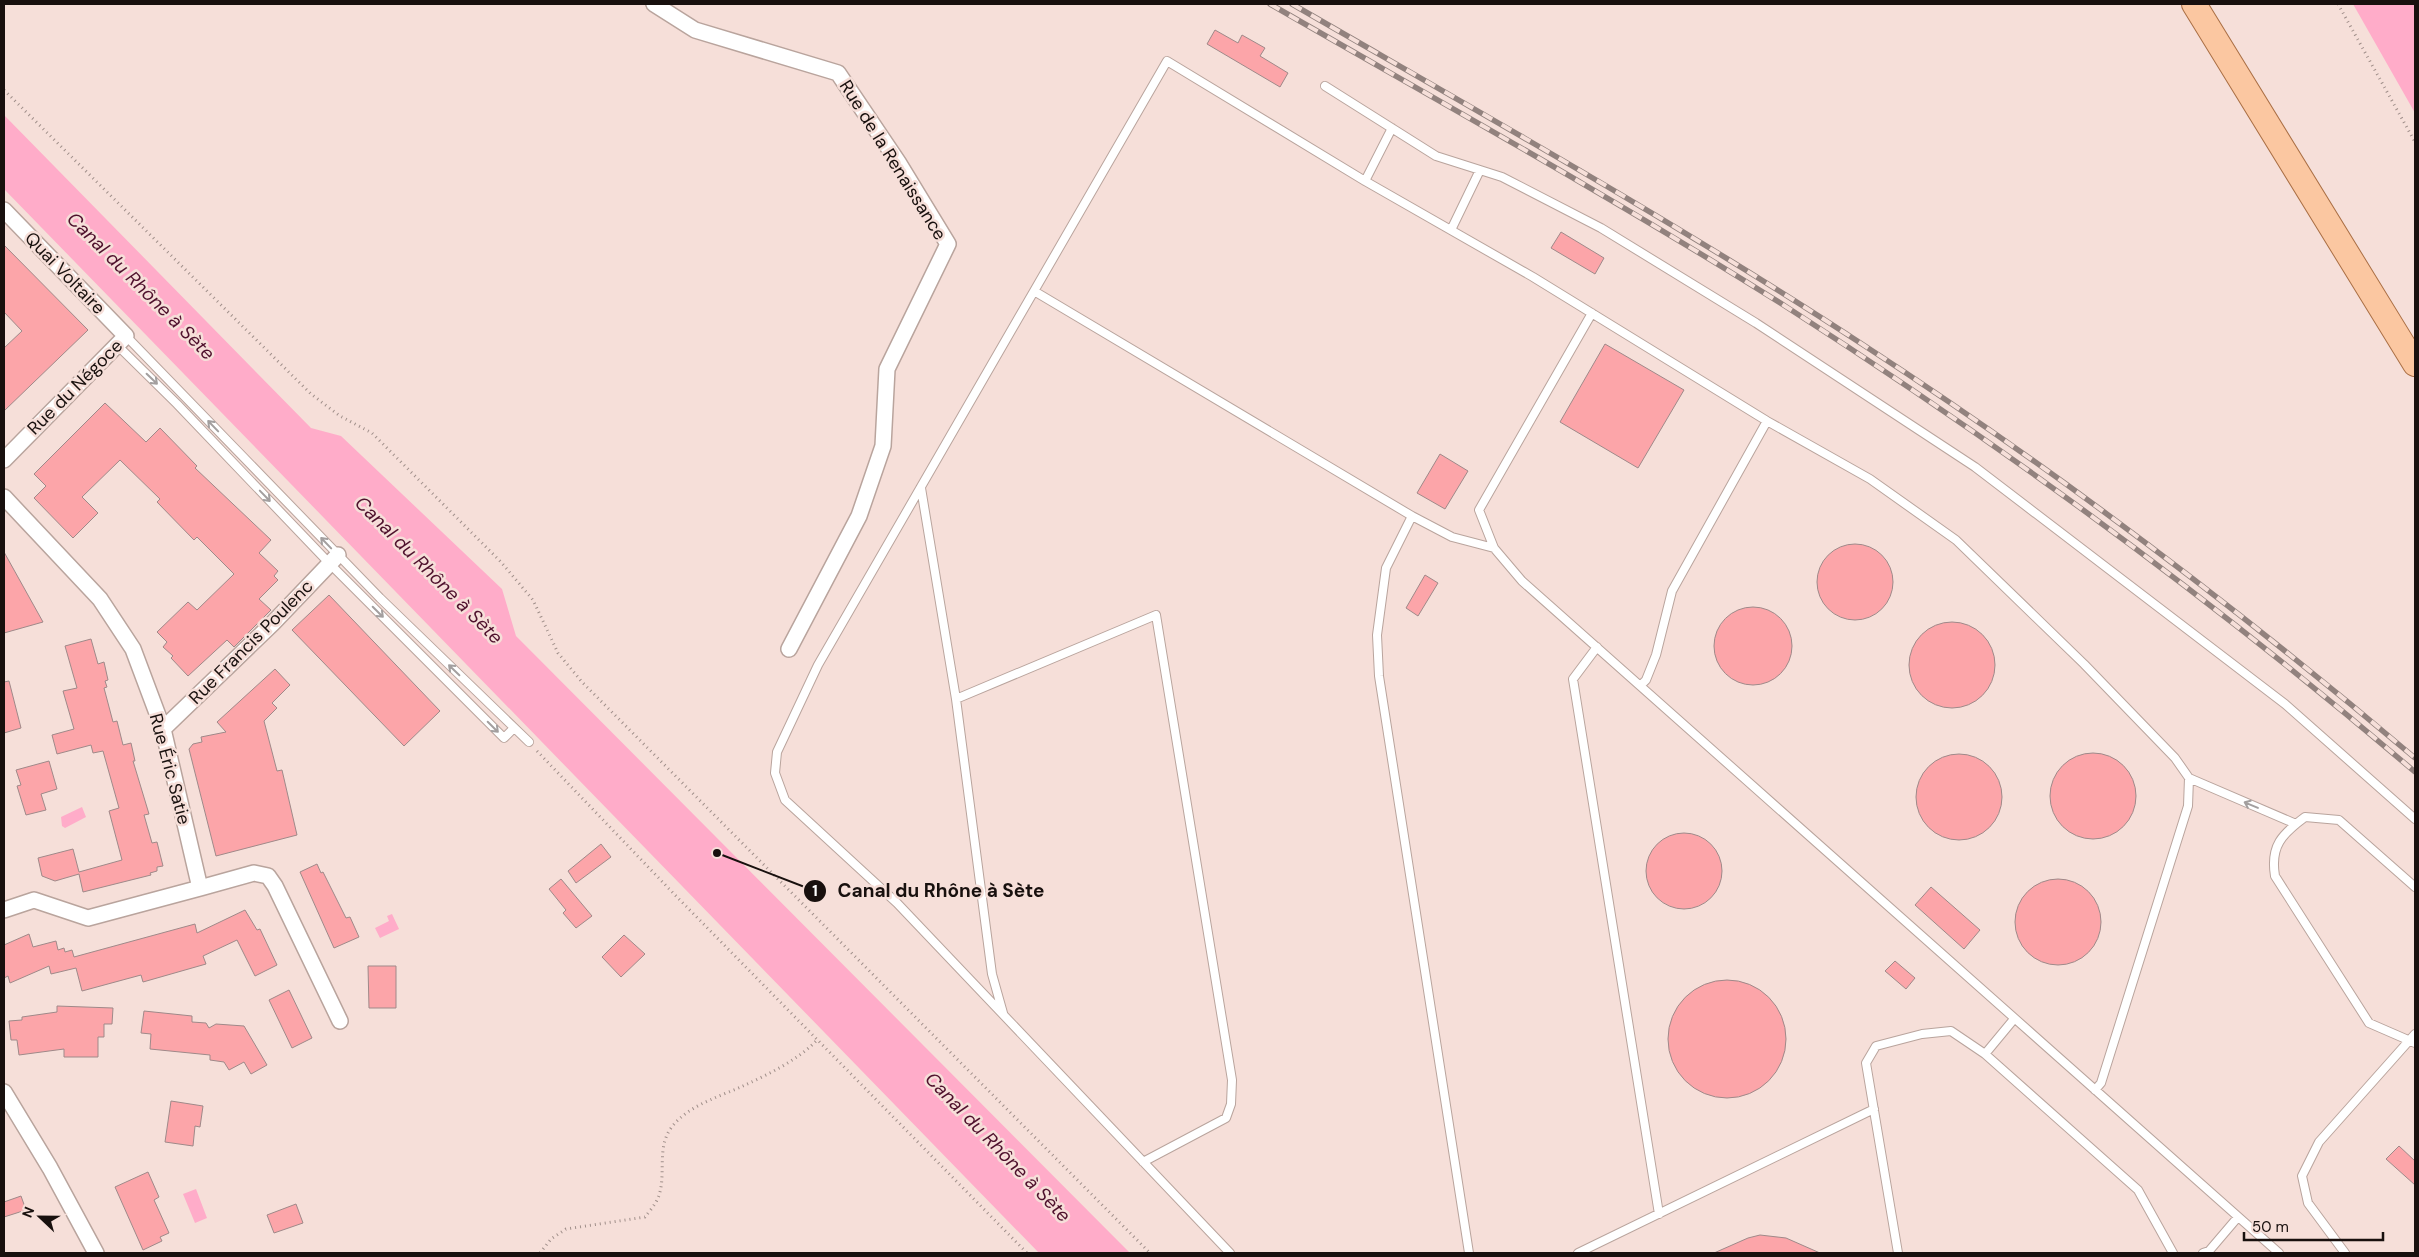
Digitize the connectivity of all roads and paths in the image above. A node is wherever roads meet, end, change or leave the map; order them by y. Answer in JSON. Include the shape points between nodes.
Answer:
{"nodes":[{"id":1,"x":654,"y":4,"type":"edge"},
{"id":2,"x":2338,"y":4,"type":"edge"},
{"id":3,"x":2197,"y":6,"type":"edge"},
{"id":4,"x":1325,"y":86,"type":"dead end"},
{"id":5,"x":4,"y":90,"type":"edge"},
{"id":6,"x":1392,"y":128,"type":"junction"},
{"id":7,"x":2415,"y":142,"type":"edge"},
{"id":8,"x":1480,"y":170,"type":"junction"},
{"id":9,"x":1365,"y":181,"type":"junction"},
{"id":10,"x":4,"y":210,"type":"edge"},
{"id":11,"x":1451,"y":230,"type":"junction"},
{"id":12,"x":1034,"y":291,"type":"junction"},
{"id":13,"x":1592,"y":314,"type":"junction"},
{"id":14,"x":122,"y":340,"type":"junction"},
{"id":15,"x":2415,"y":364,"type":"edge"},
{"id":16,"x":1768,"y":421,"type":"junction"},
{"id":17,"x":4,"y":460,"type":"edge"},
{"id":18,"x":921,"y":488,"type":"junction"},
{"id":19,"x":4,"y":497,"type":"edge"},
{"id":20,"x":1412,"y":516,"type":"junction"},
{"id":21,"x":1494,"y":548,"type":"junction"},
{"id":22,"x":334,"y":559,"type":"junction"},
{"id":23,"x":1597,"y":647,"type":"junction"},
{"id":24,"x":789,"y":649,"type":"dead end"},
{"id":25,"x":1640,"y":685,"type":"junction"},
{"id":26,"x":956,"y":699,"type":"junction"},
{"id":27,"x":514,"y":728,"type":"junction"},
{"id":28,"x":163,"y":729,"type":"junction"},
{"id":29,"x":530,"y":742,"type":"joint"},
{"id":30,"x":2188,"y":778,"type":"junction"},
{"id":31,"x":2415,"y":819,"type":"edge"},
{"id":32,"x":2296,"y":824,"type":"junction"},
{"id":33,"x":2415,"y":887,"type":"edge"},
{"id":34,"x":200,"y":888,"type":"junction"},
{"id":35,"x":4,"y":910,"type":"edge"},
{"id":36,"x":1004,"y":1015,"type":"junction"},
{"id":37,"x":2014,"y":1019,"type":"junction"},
{"id":38,"x":340,"y":1020,"type":"dead end"},
{"id":39,"x":2415,"y":1034,"type":"edge"},
{"id":40,"x":817,"y":1040,"type":"junction"},
{"id":41,"x":2412,"y":1042,"type":"edge"},
{"id":42,"x":1985,"y":1054,"type":"junction"},
{"id":43,"x":2095,"y":1090,"type":"junction"},
{"id":44,"x":4,"y":1092,"type":"edge"},
{"id":45,"x":1874,"y":1110,"type":"junction"},
{"id":46,"x":1143,"y":1162,"type":"junction"},
{"id":47,"x":1659,"y":1214,"type":"junction"},
{"id":48,"x":2238,"y":1217,"type":"junction"},
{"id":49,"x":96,"y":1253,"type":"edge"},
{"id":50,"x":540,"y":1253,"type":"edge"},
{"id":51,"x":1027,"y":1253,"type":"edge"},
{"id":52,"x":1150,"y":1253,"type":"edge"},
{"id":53,"x":1230,"y":1253,"type":"edge"},
{"id":54,"x":1469,"y":1253,"type":"edge"},
{"id":55,"x":1578,"y":1253,"type":"edge"},
{"id":56,"x":1898,"y":1253,"type":"edge"},
{"id":57,"x":2172,"y":1253,"type":"edge"},
{"id":58,"x":2203,"y":1253,"type":"edge"},
{"id":59,"x":2279,"y":1253,"type":"edge"},
{"id":60,"x":2345,"y":1253,"type":"edge"}],
"edges":[{"from":1,"to":24,"type":"street","name":"Rue de la Renaissance","via":[[695,30],[838,73],[948,244],[887,369],[883,446],[859,516]]},
{"from":2,"to":7,"type":"path"},
{"from":3,"to":15,"type":"main road"},
{"from":4,"to":6,"type":"lane"},
{"from":5,"to":52,"type":"path","via":[[311,394],[340,416],[372,433],[446,505],[533,600],[558,653],[582,682]]},
{"from":6,"to":8,"type":"lane","via":[[1436,156]]},
{"from":6,"to":9,"type":"lane"},
{"from":8,"to":11,"type":"lane"},
{"from":8,"to":31,"type":"lane","via":[[1502,177],[1601,228],[1756,323],[1975,467],[2285,704]]},
{"from":9,"to":11,"type":"lane"},
{"from":9,"to":12,"type":"lane","via":[[1167,61]]},
{"from":10,"to":14,"type":"street","name":"Quai Voltaire"},
{"from":11,"to":13,"type":"lane"},
{"from":12,"to":18,"type":"lane"},
{"from":12,"to":20,"type":"lane"},
{"from":13,"to":16,"type":"lane"},
{"from":13,"to":21,"type":"lane","via":[[1479,510]]},
{"from":14,"to":17,"type":"street","name":"Rue du Négoce"},
{"from":22,"to":14,"type":"lane","one_way":true},
{"from":14,"to":22,"type":"lane","one_way":true,"via":[[177,404]]},
{"from":16,"to":25,"type":"lane","via":[[1672,591],[1656,655],[1646,680]]},
{"from":16,"to":30,"type":"lane","via":[[1870,479],[1956,540],[2084,664],[2175,758]]},
{"from":18,"to":26,"type":"lane"},
{"from":18,"to":36,"type":"lane","via":[[818,665],[777,752],[775,773],[785,800],[897,903]]},
{"from":19,"to":28,"type":"street","name":"Rue Éric Satie","via":[[100,599],[133,649]]},
{"from":20,"to":21,"type":"lane","via":[[1452,537]]},
{"from":20,"to":54,"type":"lane","via":[[1386,568],[1377,635],[1379,676]]},
{"from":21,"to":23,"type":"lane","via":[[1522,581]]},
{"from":27,"to":22,"type":"lane","one_way":true,"via":[[387,605]]},
{"from":22,"to":27,"type":"lane","one_way":true,"via":[[504,738]]},
{"from":22,"to":28,"type":"street","name":"Rue Francis Poulenc"},
{"from":23,"to":25,"type":"lane"},
{"from":23,"to":47,"type":"lane","via":[[1573,679]]},
{"from":25,"to":37,"type":"lane"},
{"from":26,"to":36,"type":"lane","via":[[992,974]]},
{"from":26,"to":46,"type":"lane","via":[[1156,615],[1232,1096],[1226,1118]]},
{"from":27,"to":29,"type":"lane"},
{"from":28,"to":34,"type":"street","name":"Rue Éric Satie"},
{"from":29,"to":40,"type":"path"},
{"from":32,"to":30,"type":"lane","one_way":true},
{"from":30,"to":43,"type":"lane","via":[[2188,806],[2101,1084]]},
{"from":32,"to":33,"type":"lane","via":[[2305,817],[2339,820]]},
{"from":32,"to":41,"type":"lane","via":[[2285,832],[2272,859],[2275,876],[2369,1023]]},
{"from":34,"to":35,"type":"street","via":[[88,918],[34,900]]},
{"from":34,"to":38,"type":"street","via":[[254,873],[268,876]]},
{"from":36,"to":46,"type":"lane"},
{"from":37,"to":42,"type":"lane"},
{"from":37,"to":43,"type":"lane"},
{"from":39,"to":41,"type":"lane"},
{"from":40,"to":50,"type":"path","via":[[806,1052],[744,1086],[706,1101],[671,1128],[662,1149],[658,1199],[645,1217],[566,1228]]},
{"from":40,"to":51,"type":"path"},
{"from":41,"to":60,"type":"lane","via":[[2319,1142],[2302,1176],[2308,1203]]},
{"from":42,"to":45,"type":"lane","via":[[1951,1031],[1922,1034],[1876,1046],[1866,1063]]},
{"from":42,"to":57,"type":"lane","via":[[2138,1190]]},
{"from":43,"to":48,"type":"lane"},
{"from":44,"to":49,"type":"street"},
{"from":45,"to":47,"type":"lane"},
{"from":45,"to":56,"type":"lane"},
{"from":46,"to":53,"type":"lane"},
{"from":47,"to":55,"type":"lane"},
{"from":48,"to":58,"type":"lane"},
{"from":48,"to":59,"type":"lane"}]}
